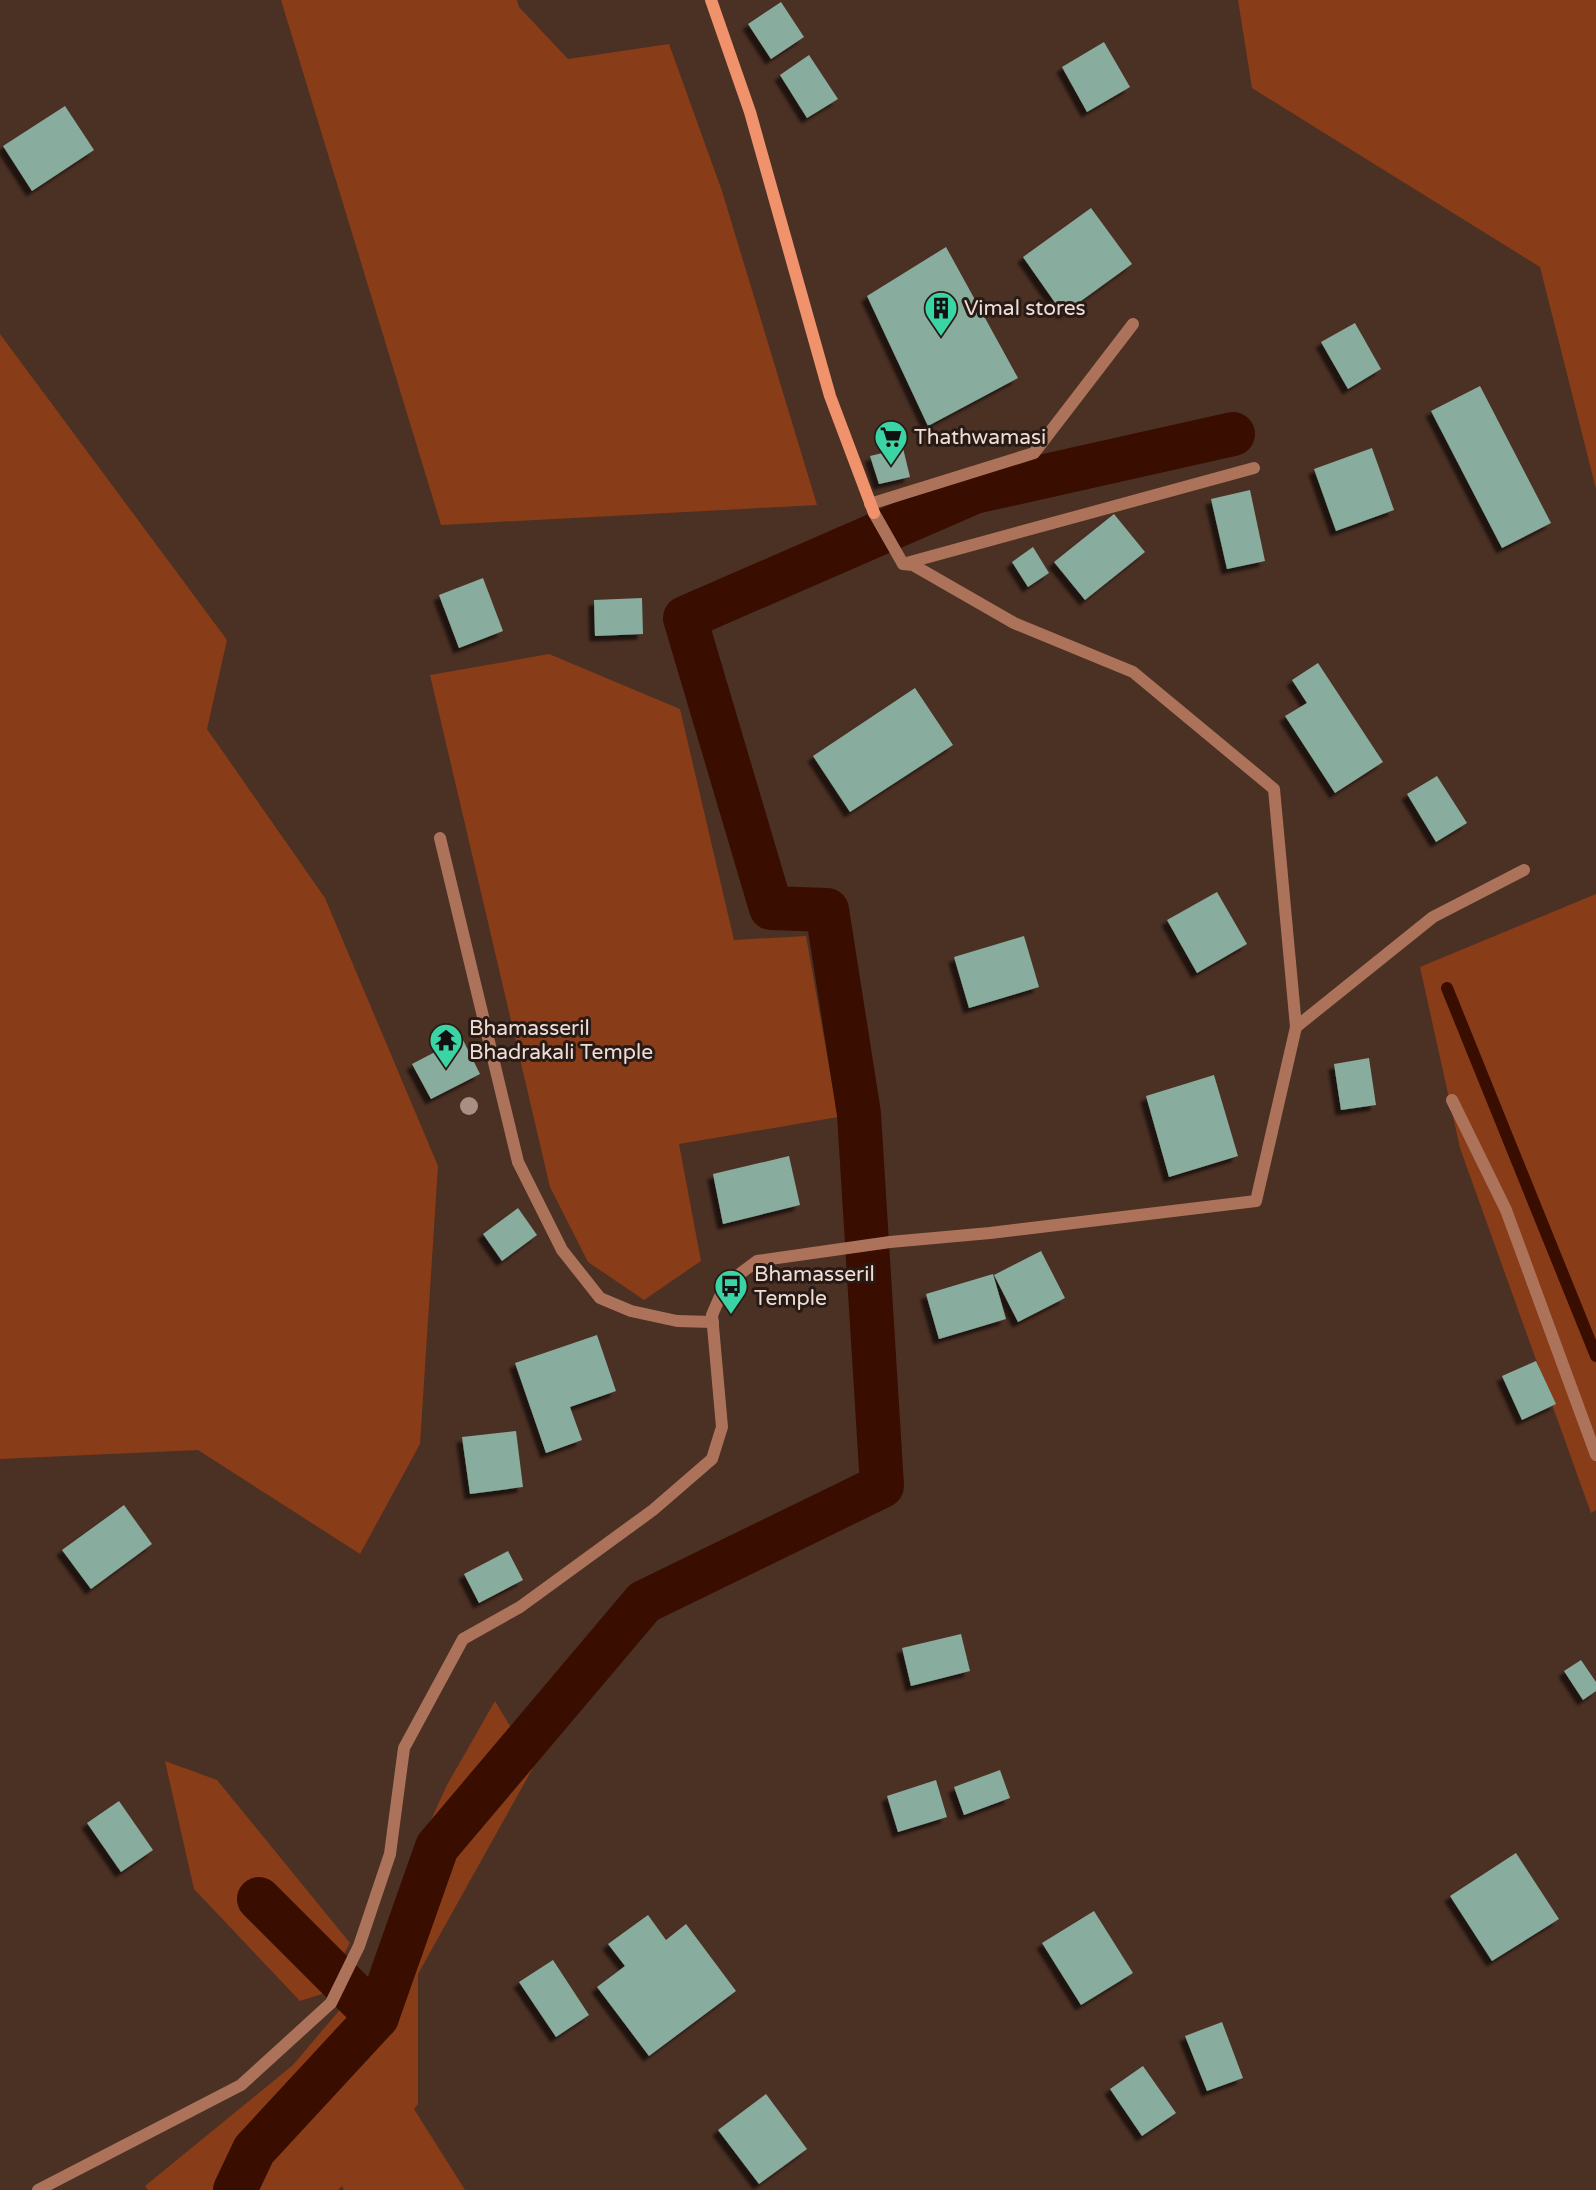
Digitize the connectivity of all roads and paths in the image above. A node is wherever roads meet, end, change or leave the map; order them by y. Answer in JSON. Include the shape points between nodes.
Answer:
{"nodes":[{"id":1,"x":711,"y":0,"type":"edge"},
{"id":2,"x":1133,"y":324,"type":"dead end"},
{"id":3,"x":1254,"y":468,"type":"dead end"},
{"id":4,"x":872,"y":509,"type":"junction"},
{"id":5,"x":903,"y":564,"type":"junction"},
{"id":6,"x":440,"y":838,"type":"dead end"},
{"id":7,"x":1524,"y":870,"type":"dead end"},
{"id":8,"x":1296,"y":1027,"type":"junction"},
{"id":9,"x":1452,"y":1100,"type":"dead end"},
{"id":10,"x":713,"y":1322,"type":"junction"},
{"id":11,"x":1596,"y":1455,"type":"edge"},
{"id":12,"x":38,"y":2190,"type":"edge"}],
"edges":[{"from":1,"to":4,"type":"street","via":[[750,112],[830,396]]},
{"from":2,"to":4,"type":"street","via":[[1034,453]]},
{"from":3,"to":5,"type":"street"},
{"from":4,"to":5,"type":"street"},
{"from":5,"to":8,"type":"street","via":[[1014,623],[1133,672],[1274,789]]},
{"from":6,"to":10,"type":"street","via":[[518,1162],[562,1250],[600,1298],[631,1311],[677,1321]]},
{"from":7,"to":8,"type":"street","via":[[1433,916]]},
{"from":8,"to":10,"type":"street","via":[[1256,1202],[890,1242],[757,1261],[725,1285]]},
{"from":9,"to":11,"type":"street","via":[[1506,1210]]},
{"from":10,"to":12,"type":"street","via":[[722,1427],[712,1460],[653,1510],[520,1607],[463,1639],[404,1748],[390,1854],[359,1946],[331,2003],[241,2085]]}]}
